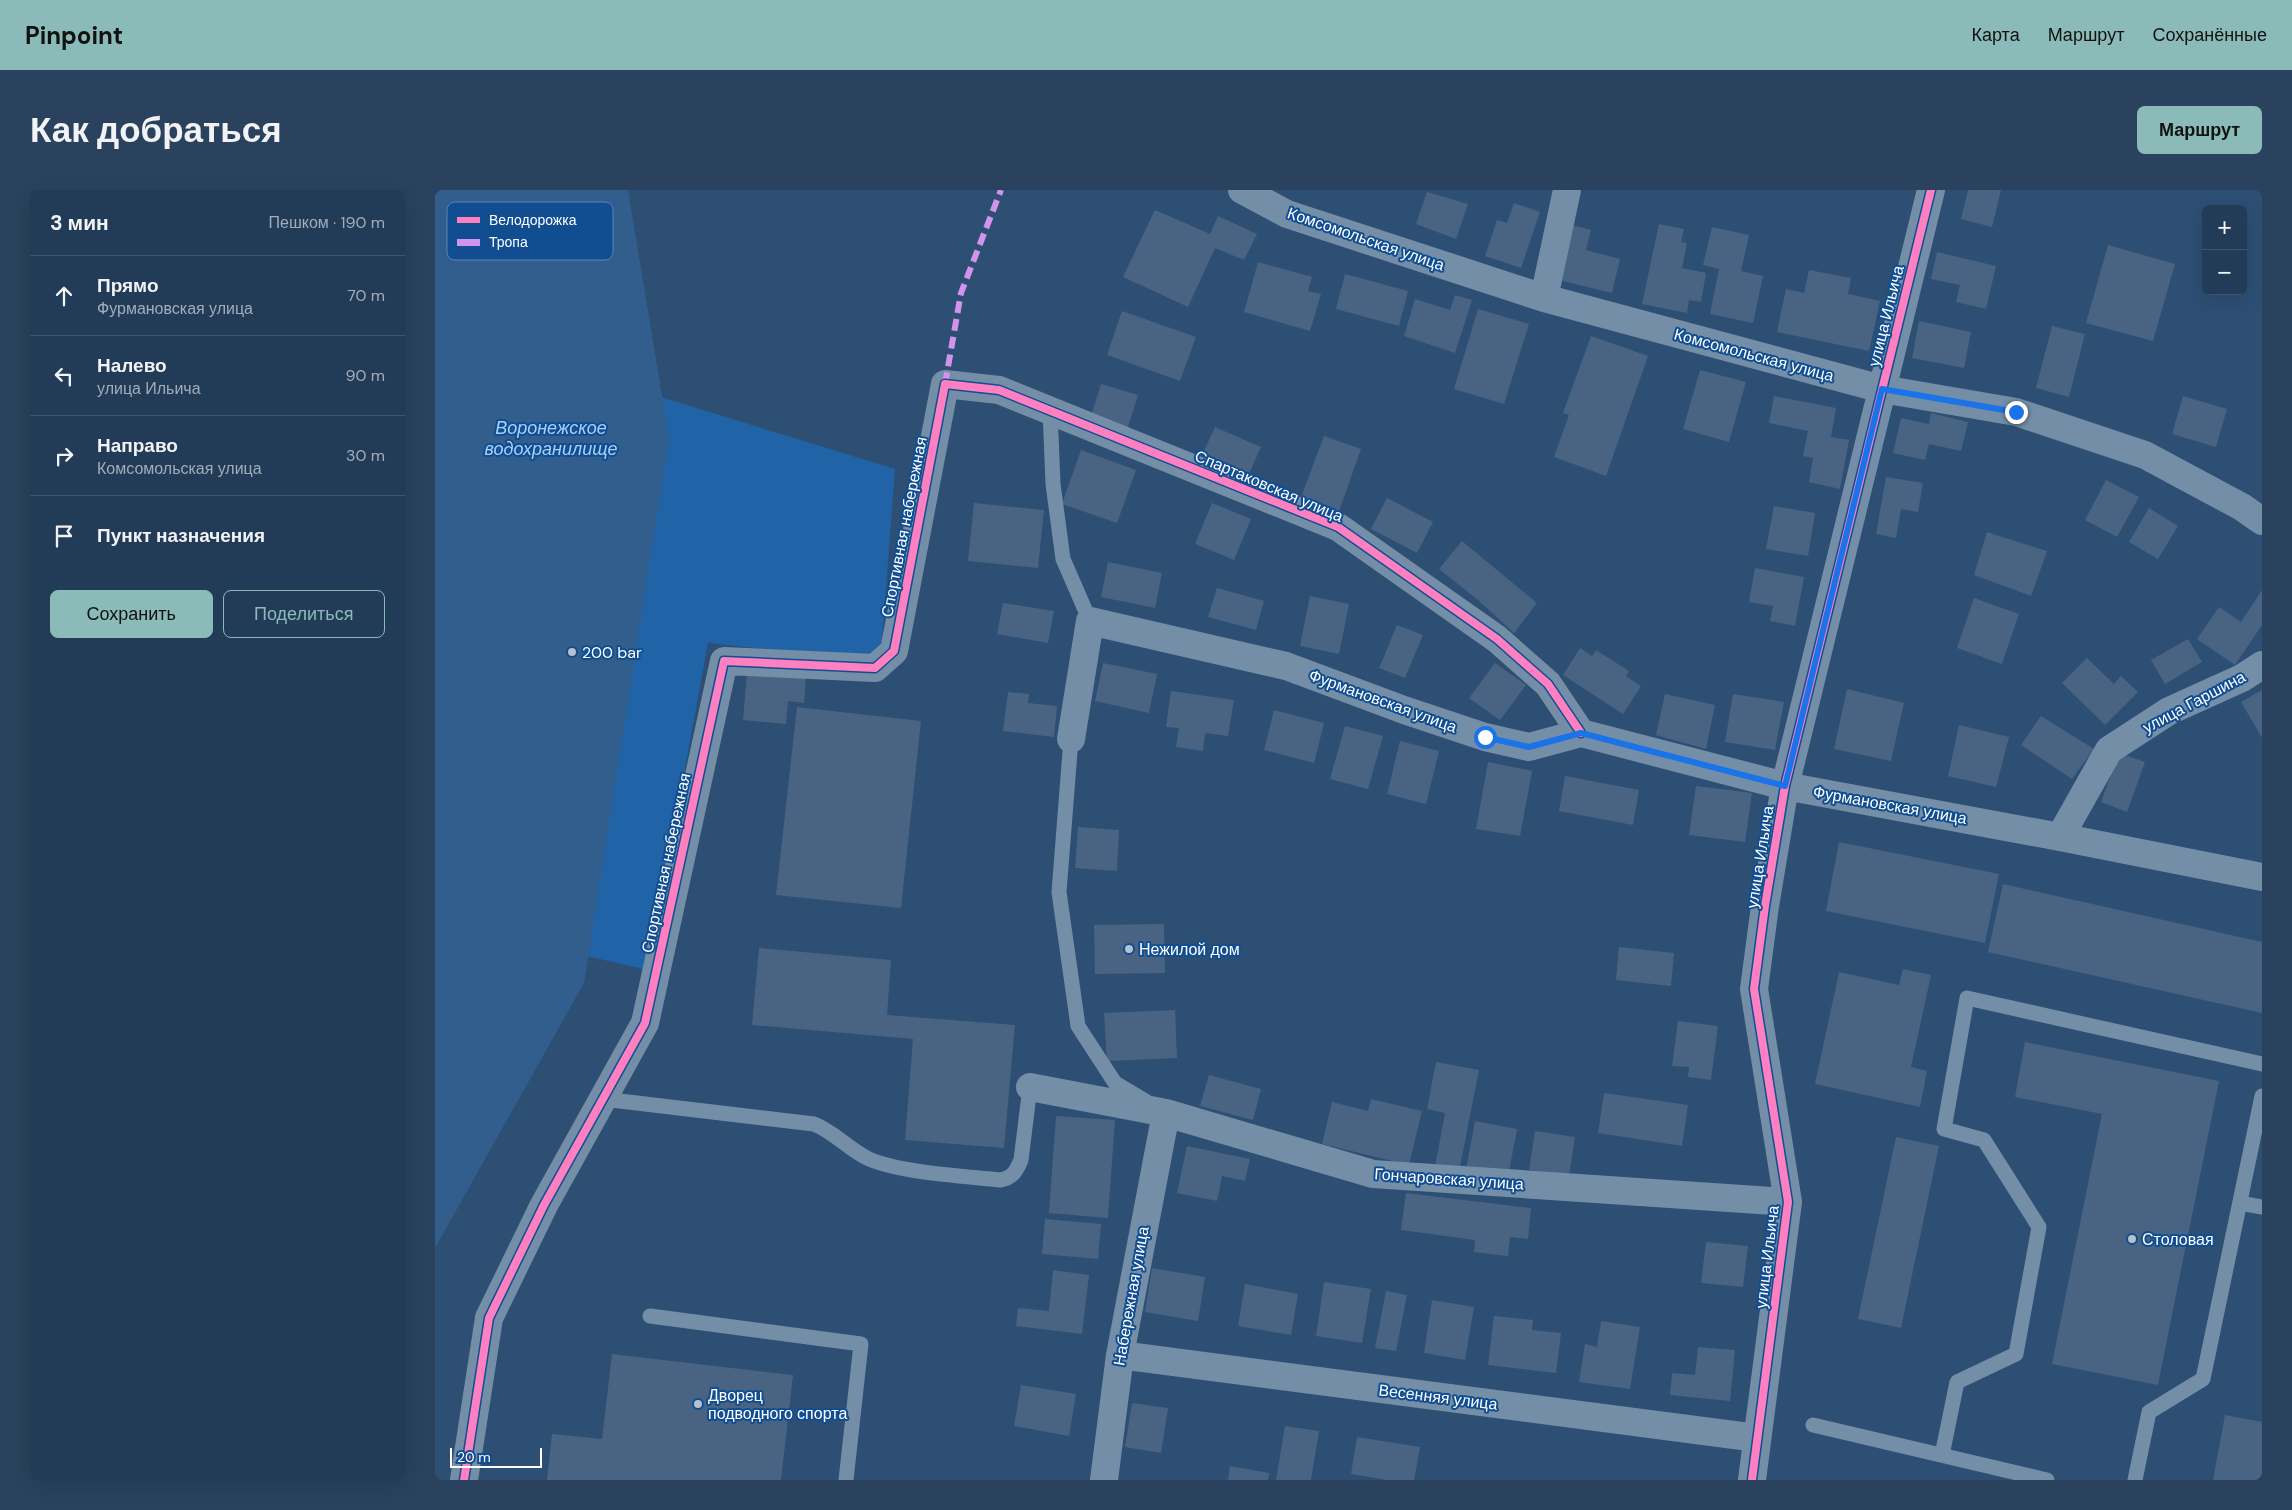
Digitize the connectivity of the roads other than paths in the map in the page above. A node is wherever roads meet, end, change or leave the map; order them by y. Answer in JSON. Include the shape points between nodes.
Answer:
{"nodes":[{"id":1,"x":1242,"y":190,"type":"edge"},
{"id":2,"x":1567,"y":190,"type":"edge"},
{"id":3,"x":1931,"y":190,"type":"edge"},
{"id":4,"x":1544,"y":298,"type":"junction"},
{"id":5,"x":945,"y":384,"type":"joint"},
{"id":6,"x":1882,"y":389,"type":"junction"},
{"id":7,"x":1049,"y":410,"type":"junction"},
{"id":8,"x":2262,"y":521,"type":"edge"},
{"id":9,"x":1090,"y":621,"type":"junction"},
{"id":10,"x":2262,"y":665,"type":"edge"},
{"id":11,"x":1581,"y":733,"type":"junction"},
{"id":12,"x":1071,"y":739,"type":"joint"},
{"id":13,"x":1785,"y":786,"type":"junction"},
{"id":14,"x":2060,"y":837,"type":"junction"},
{"id":15,"x":2262,"y":877,"type":"edge"},
{"id":16,"x":2262,"y":1064,"type":"edge"},
{"id":17,"x":1030,"y":1087,"type":"joint"},
{"id":18,"x":2262,"y":1096,"type":"edge"},
{"id":19,"x":603,"y":1099,"type":"junction"},
{"id":20,"x":1166,"y":1113,"type":"junction"},
{"id":21,"x":1789,"y":1202,"type":"junction"},
{"id":22,"x":2240,"y":1203,"type":"junction"},
{"id":23,"x":2262,"y":1207,"type":"edge"},
{"id":24,"x":650,"y":1316,"type":"dead end"},
{"id":25,"x":1119,"y":1356,"type":"junction"},
{"id":26,"x":1813,"y":1425,"type":"dead end"},
{"id":27,"x":1757,"y":1438,"type":"junction"},
{"id":28,"x":1942,"y":1455,"type":"junction"},
{"id":29,"x":464,"y":1480,"type":"edge"},
{"id":30,"x":846,"y":1480,"type":"edge"},
{"id":31,"x":1103,"y":1480,"type":"edge"},
{"id":32,"x":1753,"y":1480,"type":"edge"},
{"id":33,"x":2047,"y":1480,"type":"edge"},
{"id":34,"x":2135,"y":1480,"type":"edge"}],
"edges":[{"from":1,"to":4,"type":"street","name":"Комсомольская улица","via":[[1287,214]]},
{"from":2,"to":4,"type":"street"},
{"from":3,"to":6,"type":"street","name":"улица Ильича"},
{"from":4,"to":6,"type":"street","name":"Комсомольская улица"},
{"from":5,"to":7,"type":"street","name":"Спартаковская улица","via":[[999,390]]},
{"from":5,"to":19,"type":"street","name":"Спортивная набережная","via":[[894,651],[875,668],[724,662],[645,1023]]},
{"from":6,"to":8,"type":"street","name":"Комсомольская улица","via":[[2016,412],[2145,455]]},
{"from":6,"to":13,"type":"street","name":"улица Ильича"},
{"from":7,"to":9,"type":"lane","via":[[1053,484],[1063,559]]},
{"from":7,"to":11,"type":"street","name":"Спартаковская улица","via":[[1338,527],[1497,639],[1548,684]]},
{"from":9,"to":11,"type":"street","name":"Фурмановская улица","via":[[1286,666],[1404,710],[1520,745],[1529,747]]},
{"from":9,"to":12,"type":"street"},
{"from":10,"to":14,"type":"street","name":"улица Гаршина","via":[[2242,678],[2169,711],[2109,750]]},
{"from":11,"to":13,"type":"street","name":"Фурмановская улица"},
{"from":12,"to":20,"type":"lane","via":[[1059,892],[1077,1026],[1115,1083]]},
{"from":13,"to":14,"type":"street","name":"Фурмановская улица"},
{"from":13,"to":21,"type":"street","name":"улица Ильича","via":[[1754,989]]},
{"from":14,"to":15,"type":"street","name":"Фурмановская улица"},
{"from":16,"to":28,"type":"lane","via":[[1967,998],[1944,1129],[1984,1140],[2039,1227],[2016,1354],[1957,1382]]},
{"from":17,"to":19,"type":"lane","via":[[1021,1160],[1017,1171],[1009,1178],[999,1180],[901,1168],[870,1159],[830,1130],[814,1124]]},
{"from":17,"to":20,"type":"street","name":"Гончаровская улица"},
{"from":18,"to":22,"type":"lane"},
{"from":19,"to":29,"type":"street","name":"Спортивная набережная","via":[[544,1205],[489,1318]]},
{"from":20,"to":21,"type":"street","name":"Гончаровская улица","via":[[1373,1174]]},
{"from":20,"to":25,"type":"street","name":"Набережная улица"},
{"from":21,"to":27,"type":"street","name":"улица Ильича"},
{"from":22,"to":23,"type":"lane"},
{"from":22,"to":34,"type":"lane","via":[[2203,1379],[2149,1412]]},
{"from":24,"to":30,"type":"lane","via":[[861,1344]]},
{"from":25,"to":27,"type":"street","name":"Весенняя улица"},
{"from":25,"to":31,"type":"street","name":"Набережная улица"},
{"from":26,"to":28,"type":"lane"},
{"from":27,"to":32,"type":"street","name":"улица Ильича"},
{"from":28,"to":33,"type":"lane"}]}
